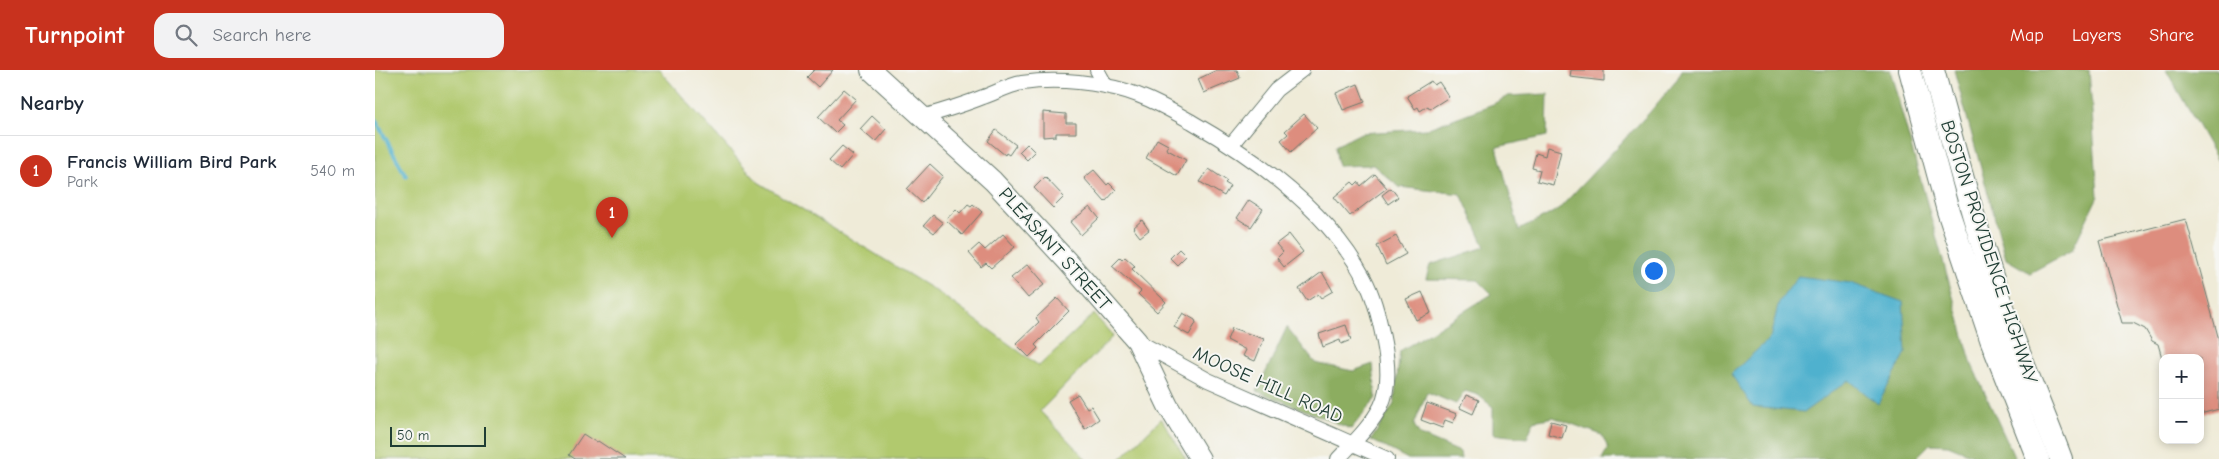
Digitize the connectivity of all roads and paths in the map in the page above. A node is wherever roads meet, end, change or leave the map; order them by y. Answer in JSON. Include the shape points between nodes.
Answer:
{"nodes":[{"id":1,"x":871,"y":70,"type":"edge"},
{"id":2,"x":1031,"y":70,"type":"edge"},
{"id":3,"x":1097,"y":70,"type":"edge"},
{"id":4,"x":1302,"y":70,"type":"edge"},
{"id":5,"x":1910,"y":70,"type":"edge"},
{"id":6,"x":1933,"y":70,"type":"edge"},
{"id":7,"x":1021,"y":83,"type":"junction"},
{"id":8,"x":1106,"y":86,"type":"junction"},
{"id":9,"x":922,"y":117,"type":"junction"},
{"id":10,"x":1231,"y":145,"type":"junction"},
{"id":11,"x":1137,"y":341,"type":"junction"},
{"id":12,"x":1353,"y":444,"type":"junction"},
{"id":13,"x":1200,"y":459,"type":"edge"},
{"id":14,"x":1338,"y":459,"type":"edge"},
{"id":15,"x":1387,"y":459,"type":"edge"},
{"id":16,"x":2038,"y":459,"type":"edge"},
{"id":17,"x":2061,"y":459,"type":"edge"}],
"edges":[{"from":1,"to":9,"type":"street","name":"PLEASANT STREET"},
{"from":2,"to":7,"type":"street"},
{"from":3,"to":8,"type":"street"},
{"from":4,"to":10,"type":"street","via":[[1276,90]]},
{"from":5,"to":16,"type":"main road","name":"BOSTON PROVIDENCE HIGHWAY","via":[[1948,211],[1991,339]]},
{"from":6,"to":17,"type":"main road","name":"BOSTON PROVIDENCE HIGHWAY","via":[[2001,305]]},
{"from":7,"to":8,"type":"street","via":[[1079,82]]},
{"from":7,"to":9,"type":"street"},
{"from":8,"to":10,"type":"street","via":[[1158,103]]},
{"from":9,"to":11,"type":"street","name":"PLEASANT STREET","via":[[993,181]]},
{"from":10,"to":12,"type":"street","via":[[1277,178],[1332,234],[1364,278],[1379,314],[1387,361],[1386,386],[1381,406]]},
{"from":11,"to":12,"type":"street","name":"MOOSE HILL ROAD","via":[[1208,380]]},
{"from":11,"to":13,"type":"street","name":"PLEASANT STREET","via":[[1168,406]]},
{"from":12,"to":14,"type":"street"},
{"from":12,"to":15,"type":"street","name":"MOOSE HILL ROAD"}]}
